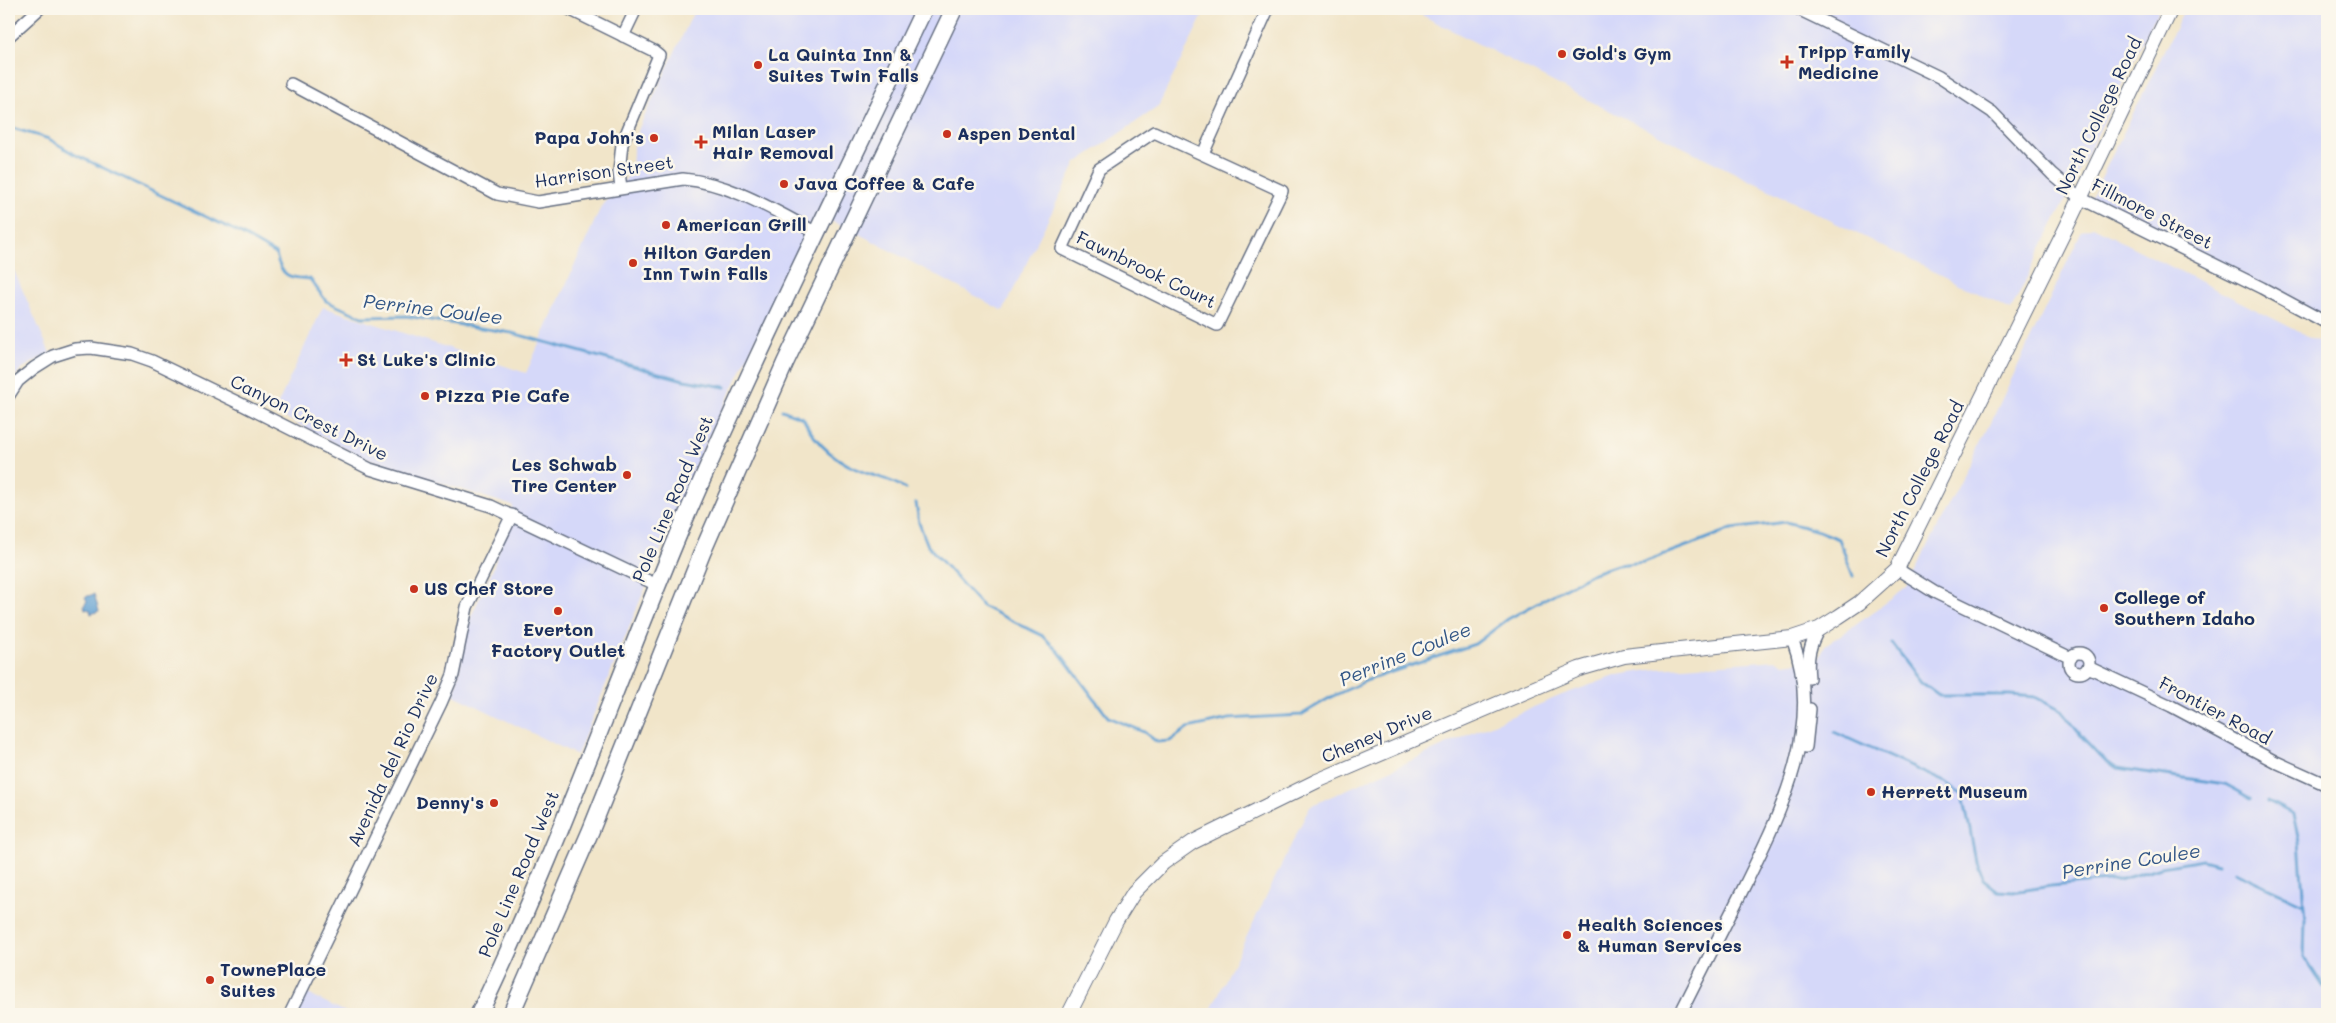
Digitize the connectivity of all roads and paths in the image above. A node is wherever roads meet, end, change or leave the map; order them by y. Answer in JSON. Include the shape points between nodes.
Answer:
{"nodes":[{"id":1,"x":39,"y":9,"type":"edge"},
{"id":2,"x":569,"y":9,"type":"edge"},
{"id":3,"x":636,"y":9,"type":"edge"},
{"id":4,"x":924,"y":9,"type":"edge"},
{"id":5,"x":954,"y":9,"type":"edge"},
{"id":6,"x":1268,"y":9,"type":"edge"},
{"id":7,"x":1798,"y":9,"type":"edge"},
{"id":8,"x":2171,"y":9,"type":"edge"},
{"id":9,"x":9,"y":36,"type":"edge"},
{"id":10,"x":623,"y":36,"type":"junction"},
{"id":11,"x":291,"y":84,"type":"dead end"},
{"id":12,"x":1203,"y":154,"type":"junction"},
{"id":13,"x":621,"y":188,"type":"junction"},
{"id":14,"x":2080,"y":198,"type":"junction"},
{"id":15,"x":817,"y":233,"type":"junction"},
{"id":16,"x":2327,"y":323,"type":"edge"},
{"id":17,"x":9,"y":395,"type":"edge"},
{"id":18,"x":512,"y":515,"type":"junction"},
{"id":19,"x":1897,"y":569,"type":"junction"},
{"id":20,"x":657,"y":585,"type":"junction"},
{"id":21,"x":1819,"y":629,"type":"junction"},
{"id":22,"x":1792,"y":638,"type":"junction"},
{"id":23,"x":2327,"y":785,"type":"edge"},
{"id":24,"x":1783,"y":804,"type":"junction"},
{"id":25,"x":290,"y":1014,"type":"edge"},
{"id":26,"x":478,"y":1014,"type":"edge"},
{"id":27,"x":511,"y":1014,"type":"edge"},
{"id":28,"x":1069,"y":1014,"type":"edge"},
{"id":29,"x":1680,"y":1014,"type":"edge"}],
"edges":[{"from":1,"to":9,"type":"street"},
{"from":2,"to":10,"type":"street"},
{"from":3,"to":10,"type":"street"},
{"from":4,"to":15,"type":"highway","name":"Pole Line Road West"},
{"from":5,"to":27,"type":"highway","via":[[784,363],[702,553],[591,830]]},
{"from":6,"to":12,"type":"street"},
{"from":7,"to":14,"type":"street","name":"Fillmore Street","via":[[1939,77],[1992,112]]},
{"from":8,"to":14,"type":"main road","name":"North College Road"},
{"from":10,"to":13,"type":"street","via":[[659,55],[622,144]]},
{"from":11,"to":13,"type":"street","name":"Harrison Street","via":[[497,194],[538,202]]},
{"from":12,"to":12,"type":"street","name":"Fawnbrook Court","via":[[1282,191],[1217,325],[1062,249],[1099,169],[1154,132]]},
{"from":13,"to":15,"type":"street","name":"Harrison Street","via":[[683,179],[702,181],[720,186]]},
{"from":14,"to":16,"type":"street","name":"Fillmore Street"},
{"from":14,"to":19,"type":"main road","name":"North College Road"},
{"from":15,"to":20,"type":"highway","name":"Pole Line Road West","via":[[715,449]]},
{"from":17,"to":18,"type":"street","name":"Canyon Crest Drive","via":[[18,381],[53,356],[91,348],[132,354],[370,469]]},
{"from":18,"to":20,"type":"street","name":"Canyon Crest Drive"},
{"from":18,"to":25,"type":"street","name":"Avenida del Rio Drive","via":[[467,607],[453,675],[441,703]]},
{"from":19,"to":21,"type":"main road","name":"North College Road","via":[[1858,603]]},
{"from":19,"to":23,"type":"street","name":"Frontier Road","via":[[1934,592],[2071,658],[2070,667],[2074,672],[2083,672],[2088,667]]},
{"from":20,"to":26,"type":"highway","name":"Pole Line Road West","via":[[557,841]]},
{"from":21,"to":22,"type":"main road","name":"North College Road"},
{"from":21,"to":24,"type":"street","via":[[1807,658],[1810,691],[1808,742],[1803,764]]},
{"from":22,"to":24,"type":"street","via":[[1799,656],[1804,706],[1795,766]]},
{"from":22,"to":28,"type":"main road","name":"Cheney Drive","via":[[1624,656],[1579,669],[1317,781],[1193,842],[1163,863],[1134,892]]},
{"from":24,"to":29,"type":"street"}]}
